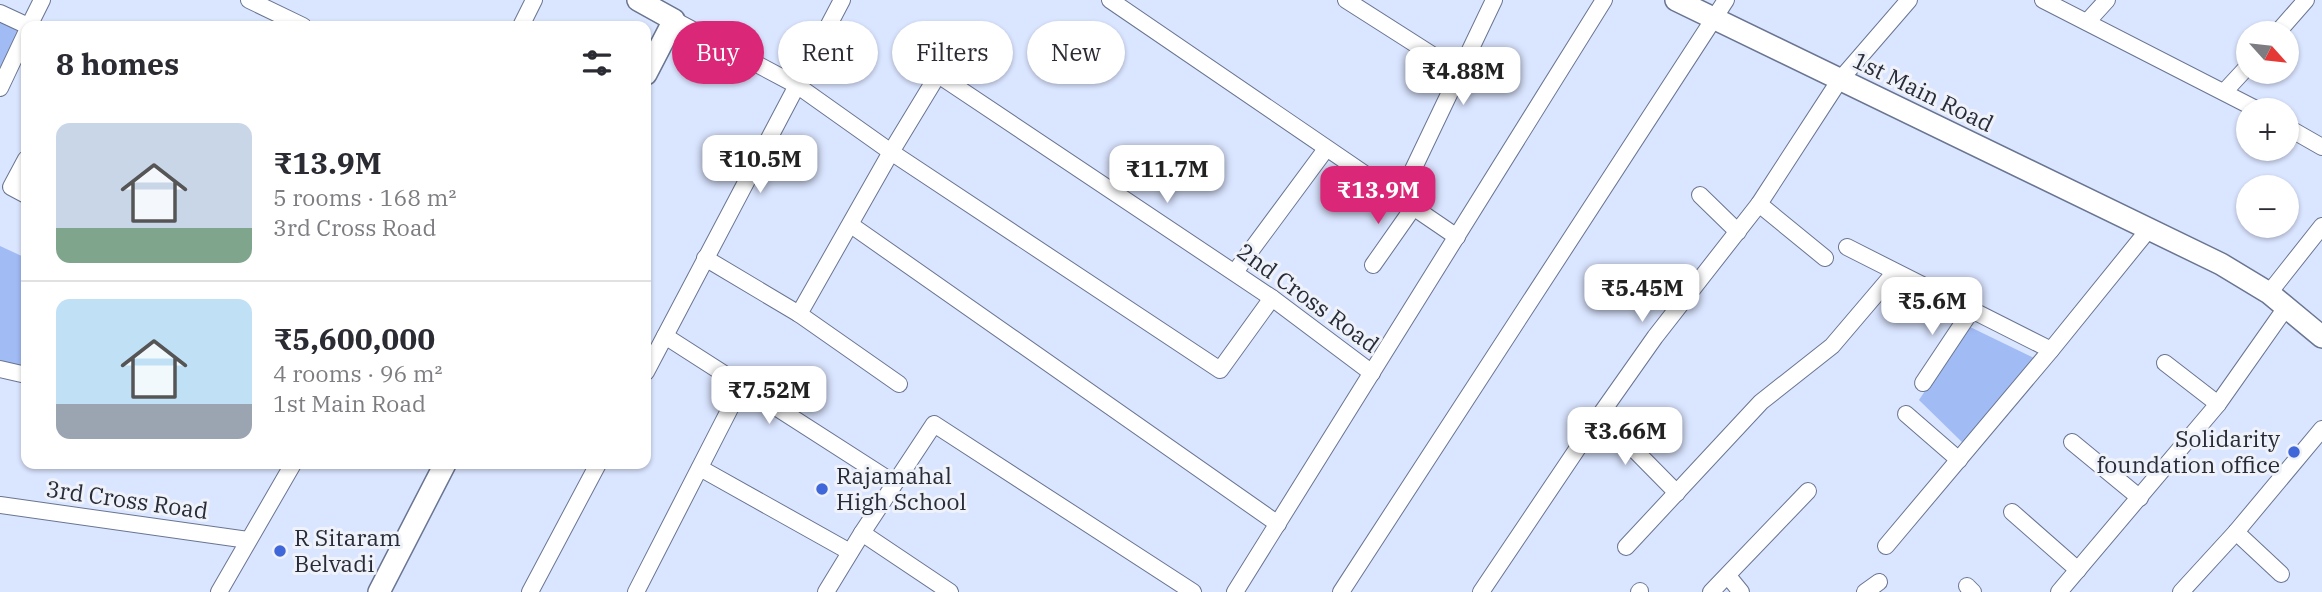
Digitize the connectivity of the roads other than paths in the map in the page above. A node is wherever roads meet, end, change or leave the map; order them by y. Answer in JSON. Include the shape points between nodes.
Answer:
{"nodes":[{"id":1,"x":42,"y":0,"type":"edge"},
{"id":2,"x":249,"y":0,"type":"edge"},
{"id":3,"x":534,"y":0,"type":"edge"},
{"id":4,"x":638,"y":0,"type":"edge"},
{"id":5,"x":842,"y":0,"type":"edge"},
{"id":6,"x":1110,"y":0,"type":"edge"},
{"id":7,"x":1346,"y":0,"type":"edge"},
{"id":8,"x":1494,"y":0,"type":"edge"},
{"id":9,"x":1604,"y":0,"type":"edge"},
{"id":10,"x":1676,"y":0,"type":"edge"},
{"id":11,"x":1726,"y":0,"type":"edge"},
{"id":12,"x":1909,"y":0,"type":"edge"},
{"id":13,"x":2043,"y":0,"type":"edge"},
{"id":14,"x":2107,"y":0,"type":"edge"},
{"id":15,"x":2306,"y":0,"type":"edge"},
{"id":16,"x":0,"y":13,"type":"edge"},
{"id":17,"x":1712,"y":18,"type":"junction"},
{"id":18,"x":674,"y":20,"type":"junction"},
{"id":19,"x":32,"y":21,"type":"edge"},
{"id":20,"x":293,"y":21,"type":"edge"},
{"id":21,"x":524,"y":21,"type":"edge"},
{"id":22,"x":2288,"y":21,"type":"edge"},
{"id":23,"x":21,"y":22,"type":"edge"},
{"id":24,"x":2087,"y":22,"type":"junction"},
{"id":25,"x":21,"y":44,"type":"edge"},
{"id":26,"x":651,"y":64,"type":"edge"},
{"id":27,"x":1460,"y":72,"type":"junction"},
{"id":28,"x":1839,"y":80,"type":"junction"},
{"id":29,"x":2236,"y":80,"type":"edge"},
{"id":30,"x":931,"y":84,"type":"edge"},
{"id":31,"x":952,"y":84,"type":"edge"},
{"id":32,"x":798,"y":86,"type":"junction"},
{"id":33,"x":0,"y":88,"type":"edge"},
{"id":34,"x":2225,"y":92,"type":"junction"},
{"id":35,"x":2236,"y":98,"type":"edge"},
{"id":36,"x":2299,"y":134,"type":"edge"},
{"id":37,"x":2322,"y":147,"type":"edge"},
{"id":38,"x":1326,"y":149,"type":"junction"},
{"id":39,"x":891,"y":152,"type":"junction"},
{"id":40,"x":21,"y":168,"type":"edge"},
{"id":41,"x":21,"y":192,"type":"edge"},
{"id":42,"x":1700,"y":195,"type":"dead end"},
{"id":43,"x":1406,"y":203,"type":"junction"},
{"id":44,"x":1759,"y":204,"type":"junction"},
{"id":45,"x":851,"y":225,"type":"junction"},
{"id":46,"x":2322,"y":226,"type":"edge"},
{"id":47,"x":2149,"y":229,"type":"junction"},
{"id":48,"x":1738,"y":232,"type":"junction"},
{"id":49,"x":1457,"y":236,"type":"junction"},
{"id":50,"x":1847,"y":247,"type":"dead end"},
{"id":51,"x":705,"y":258,"type":"junction"},
{"id":52,"x":1825,"y":258,"type":"dead end"},
{"id":53,"x":1373,"y":265,"type":"dead end"},
{"id":54,"x":1235,"y":272,"type":"junction"},
{"id":55,"x":1895,"y":272,"type":"junction"},
{"id":56,"x":2269,"y":293,"type":"junction"},
{"id":57,"x":1272,"y":298,"type":"junction"},
{"id":58,"x":2287,"y":306,"type":"junction"},
{"id":59,"x":1972,"y":311,"type":"junction"},
{"id":60,"x":799,"y":314,"type":"junction"},
{"id":61,"x":665,"y":336,"type":"junction"},
{"id":62,"x":2322,"y":337,"type":"edge"},
{"id":63,"x":2051,"y":351,"type":"junction"},
{"id":64,"x":651,"y":363,"type":"edge"},
{"id":65,"x":2165,"y":363,"type":"dead end"},
{"id":66,"x":0,"y":369,"type":"edge"},
{"id":67,"x":1372,"y":373,"type":"junction"},
{"id":68,"x":21,"y":374,"type":"edge"},
{"id":69,"x":1923,"y":383,"type":"dead end"},
{"id":70,"x":899,"y":384,"type":"dead end"},
{"id":71,"x":741,"y":387,"type":"junction"},
{"id":72,"x":2218,"y":404,"type":"junction"},
{"id":73,"x":1906,"y":414,"type":"dead end"},
{"id":74,"x":1600,"y":415,"type":"junction"},
{"id":75,"x":2322,"y":429,"type":"edge"},
{"id":76,"x":2072,"y":442,"type":"dead end"},
{"id":77,"x":1959,"y":460,"type":"junction"},
{"id":78,"x":700,"y":468,"type":"junction"},
{"id":79,"x":290,"y":469,"type":"edge"},
{"id":80,"x":442,"y":469,"type":"edge"},
{"id":81,"x":595,"y":469,"type":"edge"},
{"id":82,"x":894,"y":483,"type":"junction"},
{"id":83,"x":1808,"y":491,"type":"dead end"},
{"id":84,"x":1677,"y":493,"type":"junction"},
{"id":85,"x":2140,"y":498,"type":"junction"},
{"id":86,"x":0,"y":505,"type":"edge"},
{"id":87,"x":2012,"y":512,"type":"dead end"},
{"id":88,"x":1278,"y":524,"type":"junction"},
{"id":89,"x":2236,"y":532,"type":"junction"},
{"id":90,"x":862,"y":533,"type":"junction"},
{"id":91,"x":248,"y":540,"type":"junction"},
{"id":92,"x":1886,"y":546,"type":"dead end"},
{"id":93,"x":1626,"y":547,"type":"dead end"},
{"id":94,"x":850,"y":552,"type":"junction"},
{"id":95,"x":2078,"y":570,"type":"junction"},
{"id":96,"x":2281,"y":573,"type":"dead end"},
{"id":97,"x":1728,"y":576,"type":"junction"},
{"id":98,"x":219,"y":592,"type":"edge"},
{"id":99,"x":379,"y":592,"type":"edge"},
{"id":100,"x":530,"y":592,"type":"edge"},
{"id":101,"x":636,"y":592,"type":"edge"},
{"id":102,"x":826,"y":592,"type":"edge"},
{"id":103,"x":950,"y":592,"type":"edge"},
{"id":104,"x":1193,"y":592,"type":"edge"},
{"id":105,"x":1235,"y":592,"type":"edge"},
{"id":106,"x":1341,"y":592,"type":"edge"},
{"id":107,"x":1482,"y":592,"type":"edge"},
{"id":108,"x":1711,"y":592,"type":"edge"},
{"id":109,"x":1741,"y":592,"type":"edge"},
{"id":110,"x":2059,"y":592,"type":"edge"},
{"id":111,"x":2180,"y":592,"type":"edge"}],
"edges":[{"from":1,"to":19,"type":"street"},
{"from":2,"to":20,"type":"street"},
{"from":3,"to":21,"type":"street"},
{"from":4,"to":18,"type":"street"},
{"from":5,"to":32,"type":"street"},
{"from":6,"to":38,"type":"street"},
{"from":7,"to":27,"type":"street"},
{"from":8,"to":27,"type":"street"},
{"from":9,"to":49,"type":"street"},
{"from":10,"to":17,"type":"street","name":"1st Main Road"},
{"from":11,"to":17,"type":"street"},
{"from":12,"to":28,"type":"street"},
{"from":13,"to":24,"type":"street"},
{"from":14,"to":24,"type":"street"},
{"from":15,"to":22,"type":"street"},
{"from":16,"to":23,"type":"street"},
{"from":17,"to":28,"type":"street","name":"1st Main Road"},
{"from":17,"to":106,"type":"street"},
{"from":18,"to":26,"type":"street"},
{"from":18,"to":32,"type":"street"},
{"from":24,"to":34,"type":"street"},
{"from":25,"to":33,"type":"street"},
{"from":27,"to":43,"type":"street"},
{"from":28,"to":44,"type":"street"},
{"from":28,"to":47,"type":"street","name":"1st Main Road"},
{"from":29,"to":34,"type":"street"},
{"from":30,"to":39,"type":"street"},
{"from":31,"to":54,"type":"street","name":"2nd Cross Road"},
{"from":32,"to":39,"type":"street"},
{"from":32,"to":51,"type":"street"},
{"from":34,"to":35,"type":"street"},
{"from":36,"to":37,"type":"street"},
{"from":38,"to":43,"type":"street"},
{"from":38,"to":54,"type":"street"},
{"from":39,"to":45,"type":"street"},
{"from":39,"to":57,"type":"street","via":[[1220,370]]},
{"from":40,"to":41,"type":"street","via":[[11,187]]},
{"from":42,"to":48,"type":"street"},
{"from":43,"to":49,"type":"street"},
{"from":43,"to":53,"type":"street"},
{"from":44,"to":48,"type":"street"},
{"from":44,"to":52,"type":"street"},
{"from":45,"to":60,"type":"street"},
{"from":45,"to":88,"type":"street"},
{"from":46,"to":56,"type":"street"},
{"from":47,"to":56,"type":"street","name":"1st Main Road"},
{"from":47,"to":63,"type":"street"},
{"from":48,"to":74,"type":"street"},
{"from":49,"to":67,"type":"street"},
{"from":50,"to":55,"type":"street"},
{"from":51,"to":60,"type":"street"},
{"from":51,"to":61,"type":"street"},
{"from":54,"to":57,"type":"street","name":"2nd Cross Road"},
{"from":55,"to":59,"type":"street"},
{"from":55,"to":84,"type":"street","via":[[1832,346],[1761,402]]},
{"from":56,"to":58,"type":"street","name":"1st Main Road"},
{"from":57,"to":67,"type":"street","name":"2nd Cross Road"},
{"from":58,"to":62,"type":"street","name":"1st Main Road"},
{"from":58,"to":72,"type":"street"},
{"from":59,"to":63,"type":"street"},
{"from":59,"to":69,"type":"street"},
{"from":60,"to":70,"type":"street"},
{"from":61,"to":64,"type":"street"},
{"from":61,"to":71,"type":"street"},
{"from":63,"to":77,"type":"street"},
{"from":65,"to":72,"type":"street"},
{"from":66,"to":68,"type":"street"},
{"from":67,"to":88,"type":"street"},
{"from":71,"to":78,"type":"street"},
{"from":71,"to":82,"type":"street"},
{"from":72,"to":85,"type":"street"},
{"from":73,"to":77,"type":"street"},
{"from":74,"to":84,"type":"street"},
{"from":74,"to":107,"type":"street"},
{"from":75,"to":89,"type":"street"},
{"from":76,"to":85,"type":"street"},
{"from":77,"to":92,"type":"street"},
{"from":78,"to":94,"type":"street"},
{"from":78,"to":101,"type":"street"},
{"from":79,"to":91,"type":"street"},
{"from":80,"to":99,"type":"street"},
{"from":81,"to":100,"type":"street"},
{"from":82,"to":90,"type":"street"},
{"from":82,"to":104,"type":"street","via":[[934,425]]},
{"from":83,"to":97,"type":"street"},
{"from":84,"to":93,"type":"street"},
{"from":85,"to":95,"type":"street"},
{"from":86,"to":91,"type":"street","name":"3rd Cross Road"},
{"from":87,"to":95,"type":"street"},
{"from":88,"to":105,"type":"street"},
{"from":89,"to":96,"type":"street"},
{"from":89,"to":111,"type":"street"},
{"from":90,"to":94,"type":"street"},
{"from":90,"to":103,"type":"street"},
{"from":91,"to":98,"type":"street"},
{"from":94,"to":102,"type":"street"},
{"from":95,"to":110,"type":"street"},
{"from":97,"to":108,"type":"street"},
{"from":97,"to":109,"type":"street"}]}
